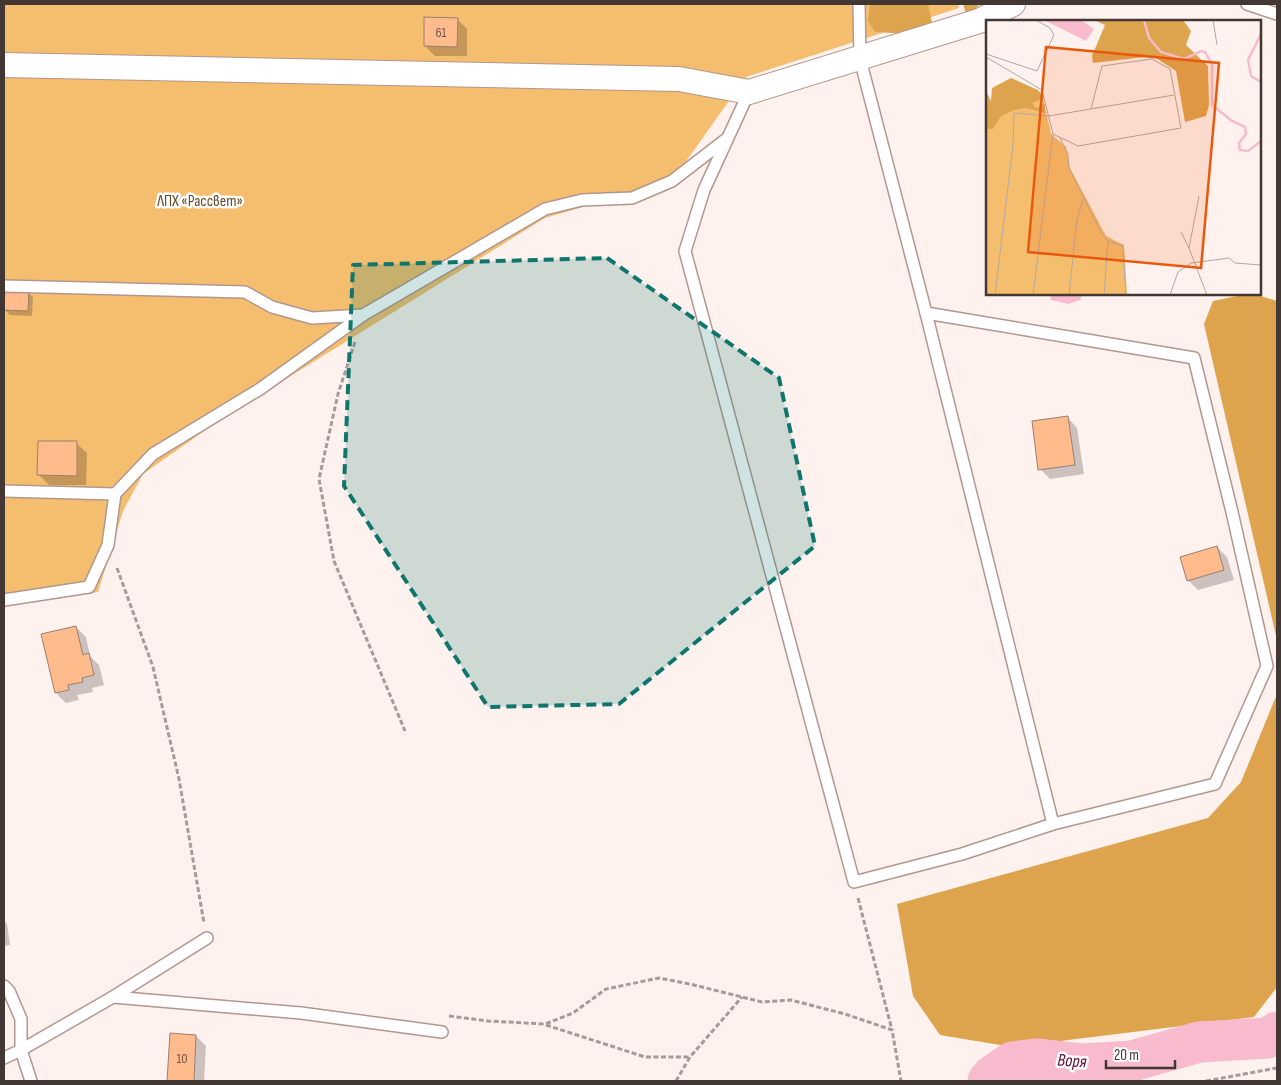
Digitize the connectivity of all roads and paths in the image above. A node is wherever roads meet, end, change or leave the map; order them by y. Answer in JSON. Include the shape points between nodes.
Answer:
{"nodes":[{"id":1,"x":860,"y":4,"type":"edge"},
{"id":2,"x":1012,"y":4,"type":"edge"},
{"id":3,"x":1247,"y":4,"type":"edge"},
{"id":4,"x":1277,"y":14,"type":"edge"},
{"id":5,"x":860,"y":59,"type":"junction"},
{"id":6,"x":4,"y":65,"type":"edge"},
{"id":7,"x":749,"y":92,"type":"junction"},
{"id":8,"x":728,"y":138,"type":"junction"},
{"id":9,"x":4,"y":286,"type":"edge"},
{"id":10,"x":926,"y":313,"type":"junction"},
{"id":11,"x":363,"y":315,"type":"junction"},
{"id":12,"x":4,"y":491,"type":"edge"},
{"id":13,"x":114,"y":494,"type":"junction"},
{"id":14,"x":108,"y":546,"type":"junction"},
{"id":15,"x":4,"y":600,"type":"edge"},
{"id":16,"x":405,"y":731,"type":"dead end"},
{"id":17,"x":1053,"y":824,"type":"junction"},
{"id":18,"x":854,"y":882,"type":"junction"},
{"id":19,"x":207,"y":938,"type":"joint"},
{"id":20,"x":4,"y":986,"type":"edge"},
{"id":21,"x":113,"y":997,"type":"junction"},
{"id":22,"x":742,"y":997,"type":"junction"},
{"id":23,"x":444,"y":1016,"type":"dead end"},
{"id":24,"x":545,"y":1024,"type":"junction"},
{"id":25,"x":892,"y":1030,"type":"junction"},
{"id":26,"x":442,"y":1032,"type":"dead end"},
{"id":27,"x":21,"y":1050,"type":"junction"},
{"id":28,"x":690,"y":1057,"type":"junction"},
{"id":29,"x":4,"y":1058,"type":"edge"},
{"id":30,"x":1277,"y":1068,"type":"edge"},
{"id":31,"x":31,"y":1081,"type":"edge"},
{"id":32,"x":676,"y":1081,"type":"edge"},
{"id":33,"x":901,"y":1081,"type":"edge"},
{"id":34,"x":1206,"y":1081,"type":"edge"}],
"edges":[{"from":1,"to":5,"type":"lane"},
{"from":2,"to":5,"type":"street","via":[[979,21]]},
{"from":3,"to":4,"type":"lane"},
{"from":5,"to":7,"type":"street"},
{"from":5,"to":10,"type":"lane"},
{"from":6,"to":7,"type":"street","via":[[679,78]]},
{"from":7,"to":8,"type":"lane"},
{"from":8,"to":11,"type":"lane","via":[[672,181],[632,198],[582,200],[545,210]]},
{"from":8,"to":18,"type":"lane","via":[[704,190],[685,251]]},
{"from":9,"to":11,"type":"lane","via":[[245,292],[272,307],[312,318]]},
{"from":10,"to":17,"type":"lane"},
{"from":10,"to":17,"type":"lane","via":[[1194,358],[1267,666],[1215,784]]},
{"from":11,"to":13,"type":"lane","via":[[260,389],[153,454]]},
{"from":11,"to":16,"type":"path","via":[[338,394],[318,479],[334,561]]},
{"from":12,"to":13,"type":"lane"},
{"from":13,"to":14,"type":"lane"},
{"from":14,"to":15,"type":"lane","via":[[89,588]]},
{"from":14,"to":19,"type":"path","via":[[153,667],[179,779]]},
{"from":17,"to":18,"type":"lane","via":[[962,854]]},
{"from":18,"to":25,"type":"path"},
{"from":19,"to":21,"type":"lane"},
{"from":20,"to":27,"type":"lane","via":[[22,1019]]},
{"from":21,"to":26,"type":"lane","via":[[301,1014]]},
{"from":21,"to":27,"type":"lane"},
{"from":22,"to":24,"type":"path","via":[[659,978],[606,989],[573,1013]]},
{"from":22,"to":25,"type":"path","via":[[762,1002],[791,1000]]},
{"from":22,"to":28,"type":"path"},
{"from":23,"to":24,"type":"path","via":[[488,1022]]},
{"from":24,"to":28,"type":"path","via":[[645,1057]]},
{"from":25,"to":33,"type":"path"},
{"from":27,"to":29,"type":"lane"},
{"from":27,"to":31,"type":"lane"},
{"from":28,"to":32,"type":"path"},
{"from":30,"to":34,"type":"path"}]}
